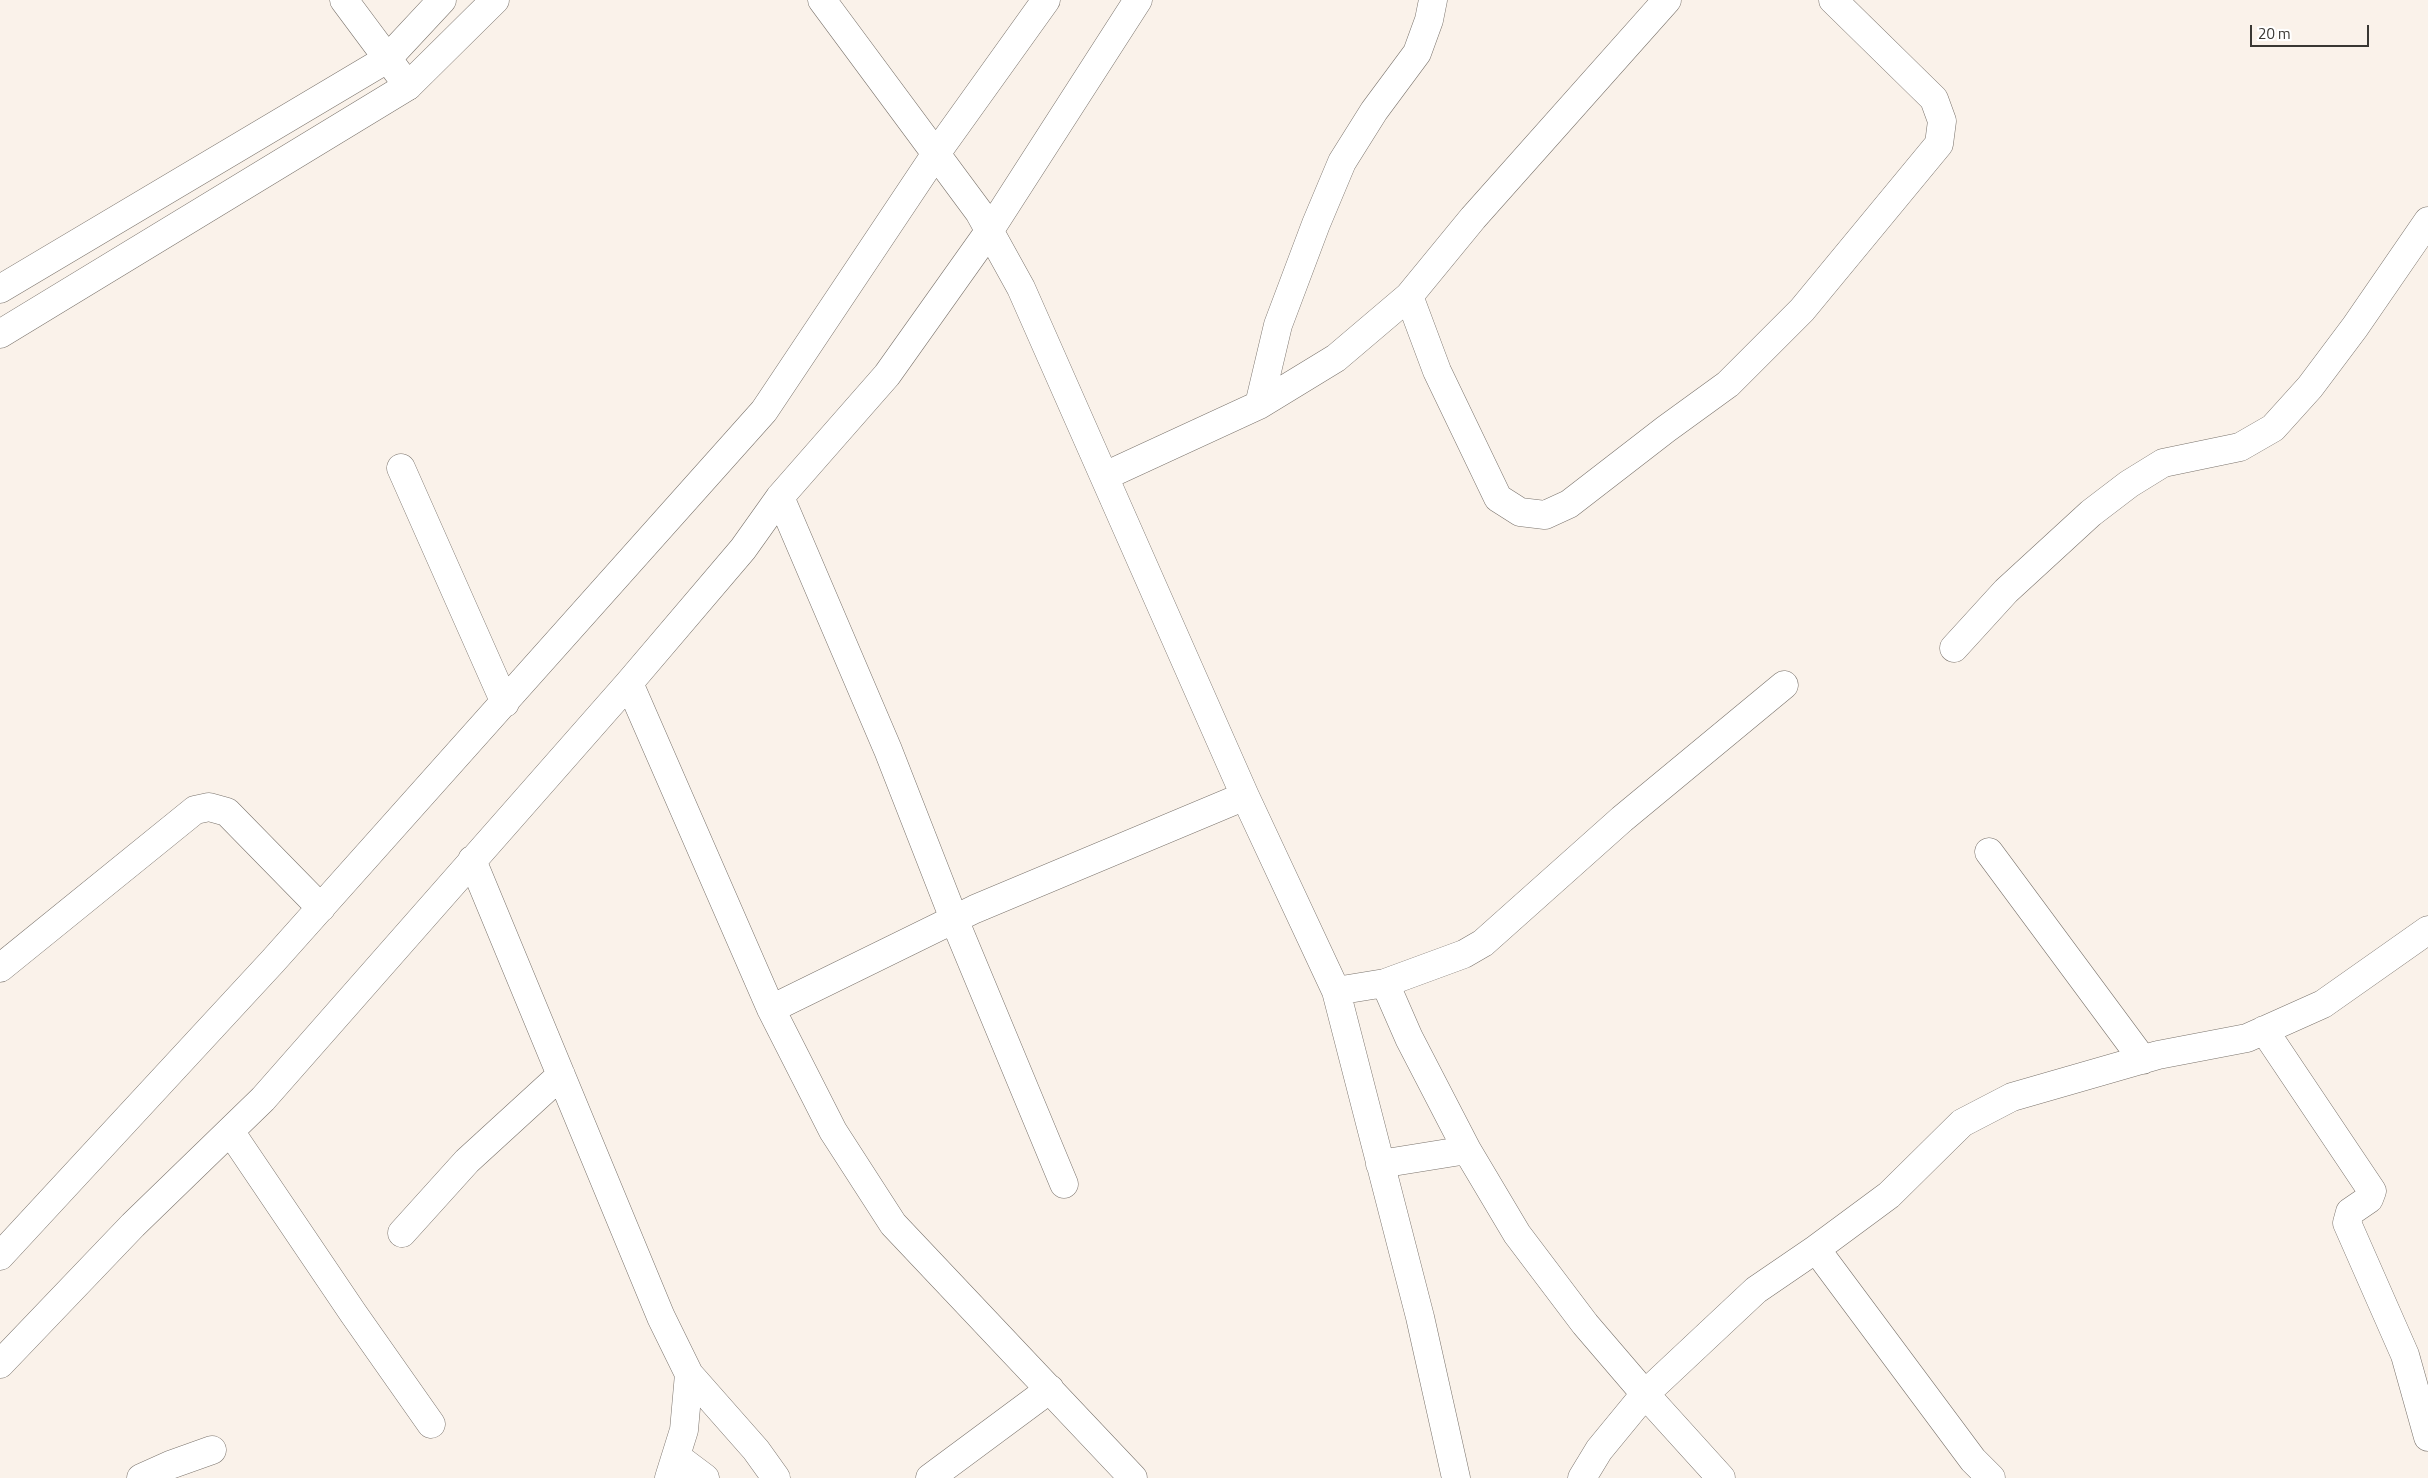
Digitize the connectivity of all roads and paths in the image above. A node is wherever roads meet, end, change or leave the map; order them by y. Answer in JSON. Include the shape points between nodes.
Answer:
{"nodes":[{"id":1,"x":344,"y":0,"type":"edge"},
{"id":2,"x":442,"y":0,"type":"edge"},
{"id":3,"x":495,"y":0,"type":"edge"},
{"id":4,"x":822,"y":0,"type":"edge"},
{"id":5,"x":1046,"y":0,"type":"edge"},
{"id":6,"x":1138,"y":0,"type":"edge"},
{"id":7,"x":1433,"y":0,"type":"edge"},
{"id":8,"x":1667,"y":0,"type":"edge"},
{"id":9,"x":1833,"y":0,"type":"edge"},
{"id":10,"x":387,"y":59,"type":"junction"},
{"id":11,"x":408,"y":86,"type":"junction"},
{"id":12,"x":935,"y":155,"type":"junction"},
{"id":13,"x":985,"y":221,"type":"junction"},
{"id":14,"x":2428,"y":221,"type":"edge"},
{"id":15,"x":0,"y":288,"type":"edge"},
{"id":16,"x":1409,"y":296,"type":"junction"},
{"id":17,"x":0,"y":333,"type":"edge"},
{"id":18,"x":1259,"y":405,"type":"junction"},
{"id":19,"x":401,"y":468,"type":"dead end"},
{"id":20,"x":1104,"y":476,"type":"junction"},
{"id":21,"x":780,"y":497,"type":"junction"},
{"id":22,"x":1954,"y":648,"type":"dead end"},
{"id":23,"x":629,"y":684,"type":"junction"},
{"id":24,"x":1784,"y":685,"type":"dead end"},
{"id":25,"x":505,"y":703,"type":"junction"},
{"id":26,"x":1245,"y":796,"type":"junction"},
{"id":27,"x":1989,"y":852,"type":"dead end"},
{"id":28,"x":472,"y":860,"type":"junction"},
{"id":29,"x":321,"y":908,"type":"junction"},
{"id":30,"x":954,"y":919,"type":"junction"},
{"id":31,"x":2428,"y":930,"type":"edge"},
{"id":32,"x":0,"y":968,"type":"edge"},
{"id":33,"x":1384,"y":983,"type":"junction"},
{"id":34,"x":1336,"y":991,"type":"junction"},
{"id":35,"x":771,"y":1009,"type":"junction"},
{"id":36,"x":2264,"y":1030,"type":"junction"},
{"id":37,"x":2144,"y":1060,"type":"junction"},
{"id":38,"x":561,"y":1075,"type":"junction"},
{"id":39,"x":230,"y":1131,"type":"junction"},
{"id":40,"x":1467,"y":1150,"type":"junction"},
{"id":41,"x":1380,"y":1164,"type":"junction"},
{"id":42,"x":1064,"y":1184,"type":"dead end"},
{"id":43,"x":402,"y":1233,"type":"dead end"},
{"id":44,"x":1816,"y":1250,"type":"junction"},
{"id":45,"x":0,"y":1256,"type":"edge"},
{"id":46,"x":0,"y":1364,"type":"edge"},
{"id":47,"x":689,"y":1374,"type":"junction"},
{"id":48,"x":1050,"y":1389,"type":"junction"},
{"id":49,"x":1645,"y":1394,"type":"junction"},
{"id":50,"x":432,"y":1424,"type":"dead end"},
{"id":51,"x":2428,"y":1437,"type":"edge"},
{"id":52,"x":212,"y":1450,"type":"dead end"},
{"id":53,"x":673,"y":1468,"type":"edge"},
{"id":54,"x":141,"y":1478,"type":"edge"},
{"id":55,"x":705,"y":1478,"type":"edge"},
{"id":56,"x":776,"y":1478,"type":"edge"},
{"id":57,"x":930,"y":1478,"type":"edge"},
{"id":58,"x":1132,"y":1478,"type":"edge"},
{"id":59,"x":1456,"y":1478,"type":"edge"},
{"id":60,"x":1582,"y":1478,"type":"edge"},
{"id":61,"x":1721,"y":1478,"type":"edge"},
{"id":62,"x":1991,"y":1478,"type":"edge"}],
"edges":[{"from":1,"to":10,"type":"street"},
{"from":2,"to":10,"type":"street"},
{"from":3,"to":11,"type":"street"},
{"from":4,"to":12,"type":"street"},
{"from":5,"to":12,"type":"street"},
{"from":6,"to":13,"type":"street"},
{"from":7,"to":18,"type":"street","via":[[1417,53],[1374,111],[1342,162],[1278,325]]},
{"from":8,"to":16,"type":"street","via":[[1472,218]]},
{"from":9,"to":16,"type":"street","via":[[1934,99],[1942,121],[1939,144],[1802,310],[1728,384],[1569,504],[1545,515],[1520,512],[1498,498],[1437,371]]},
{"from":10,"to":11,"type":"street"},
{"from":10,"to":15,"type":"street"},
{"from":11,"to":17,"type":"street"},
{"from":12,"to":13,"type":"street"},
{"from":12,"to":25,"type":"street","via":[[764,411]]},
{"from":13,"to":20,"type":"street","via":[[1021,288]]},
{"from":13,"to":21,"type":"street","via":[[887,376]]},
{"from":14,"to":22,"type":"street","via":[[2349,335],[2310,387],[2273,428],[2240,447],[2163,463],[2129,484],[2091,513],[2006,591]]},
{"from":16,"to":18,"type":"street","via":[[1336,358]]},
{"from":18,"to":20,"type":"street"},
{"from":19,"to":25,"type":"street"},
{"from":20,"to":26,"type":"street"},
{"from":21,"to":23,"type":"street","via":[[743,549]]},
{"from":21,"to":30,"type":"street","via":[[884,741]]},
{"from":23,"to":28,"type":"street"},
{"from":23,"to":35,"type":"street"},
{"from":24,"to":33,"type":"street","via":[[1622,819],[1483,943],[1464,954]]},
{"from":25,"to":29,"type":"street"},
{"from":26,"to":30,"type":"street"},
{"from":26,"to":34,"type":"street"},
{"from":27,"to":37,"type":"street"},
{"from":28,"to":38,"type":"street"},
{"from":28,"to":39,"type":"street","via":[[269,1092]]},
{"from":29,"to":32,"type":"street","via":[[226,812],[209,807],[194,810]]},
{"from":29,"to":45,"type":"street"},
{"from":30,"to":35,"type":"street"},
{"from":30,"to":42,"type":"street"},
{"from":31,"to":36,"type":"street","via":[[2324,1004]]},
{"from":33,"to":34,"type":"street"},
{"from":33,"to":40,"type":"street","via":[[1408,1038]]},
{"from":34,"to":41,"type":"street"},
{"from":35,"to":48,"type":"street","via":[[832,1131],[893,1224]]},
{"from":36,"to":37,"type":"street","via":[[2248,1038]]},
{"from":36,"to":51,"type":"street","via":[[2372,1190],[2369,1199],[2350,1212],[2347,1223],[2405,1355]]},
{"from":37,"to":44,"type":"street","via":[[2012,1098],[1962,1123],[1890,1195]]},
{"from":38,"to":43,"type":"street","via":[[468,1161]]},
{"from":38,"to":47,"type":"street","via":[[661,1317]]},
{"from":39,"to":46,"type":"street","via":[[133,1225]]},
{"from":39,"to":50,"type":"street"},
{"from":40,"to":41,"type":"street"},
{"from":40,"to":49,"type":"street","via":[[1517,1234],[1585,1324]]},
{"from":41,"to":59,"type":"street","via":[[1420,1318]]},
{"from":44,"to":49,"type":"street","via":[[1756,1290]]},
{"from":44,"to":62,"type":"street","via":[[1973,1460]]},
{"from":47,"to":53,"type":"street","via":[[684,1430]]},
{"from":47,"to":56,"type":"street","via":[[756,1450]]},
{"from":48,"to":57,"type":"street"},
{"from":48,"to":58,"type":"street"},
{"from":49,"to":60,"type":"street","via":[[1599,1450]]},
{"from":49,"to":61,"type":"street"},
{"from":52,"to":54,"type":"street"},
{"from":53,"to":55,"type":"street"}]}
